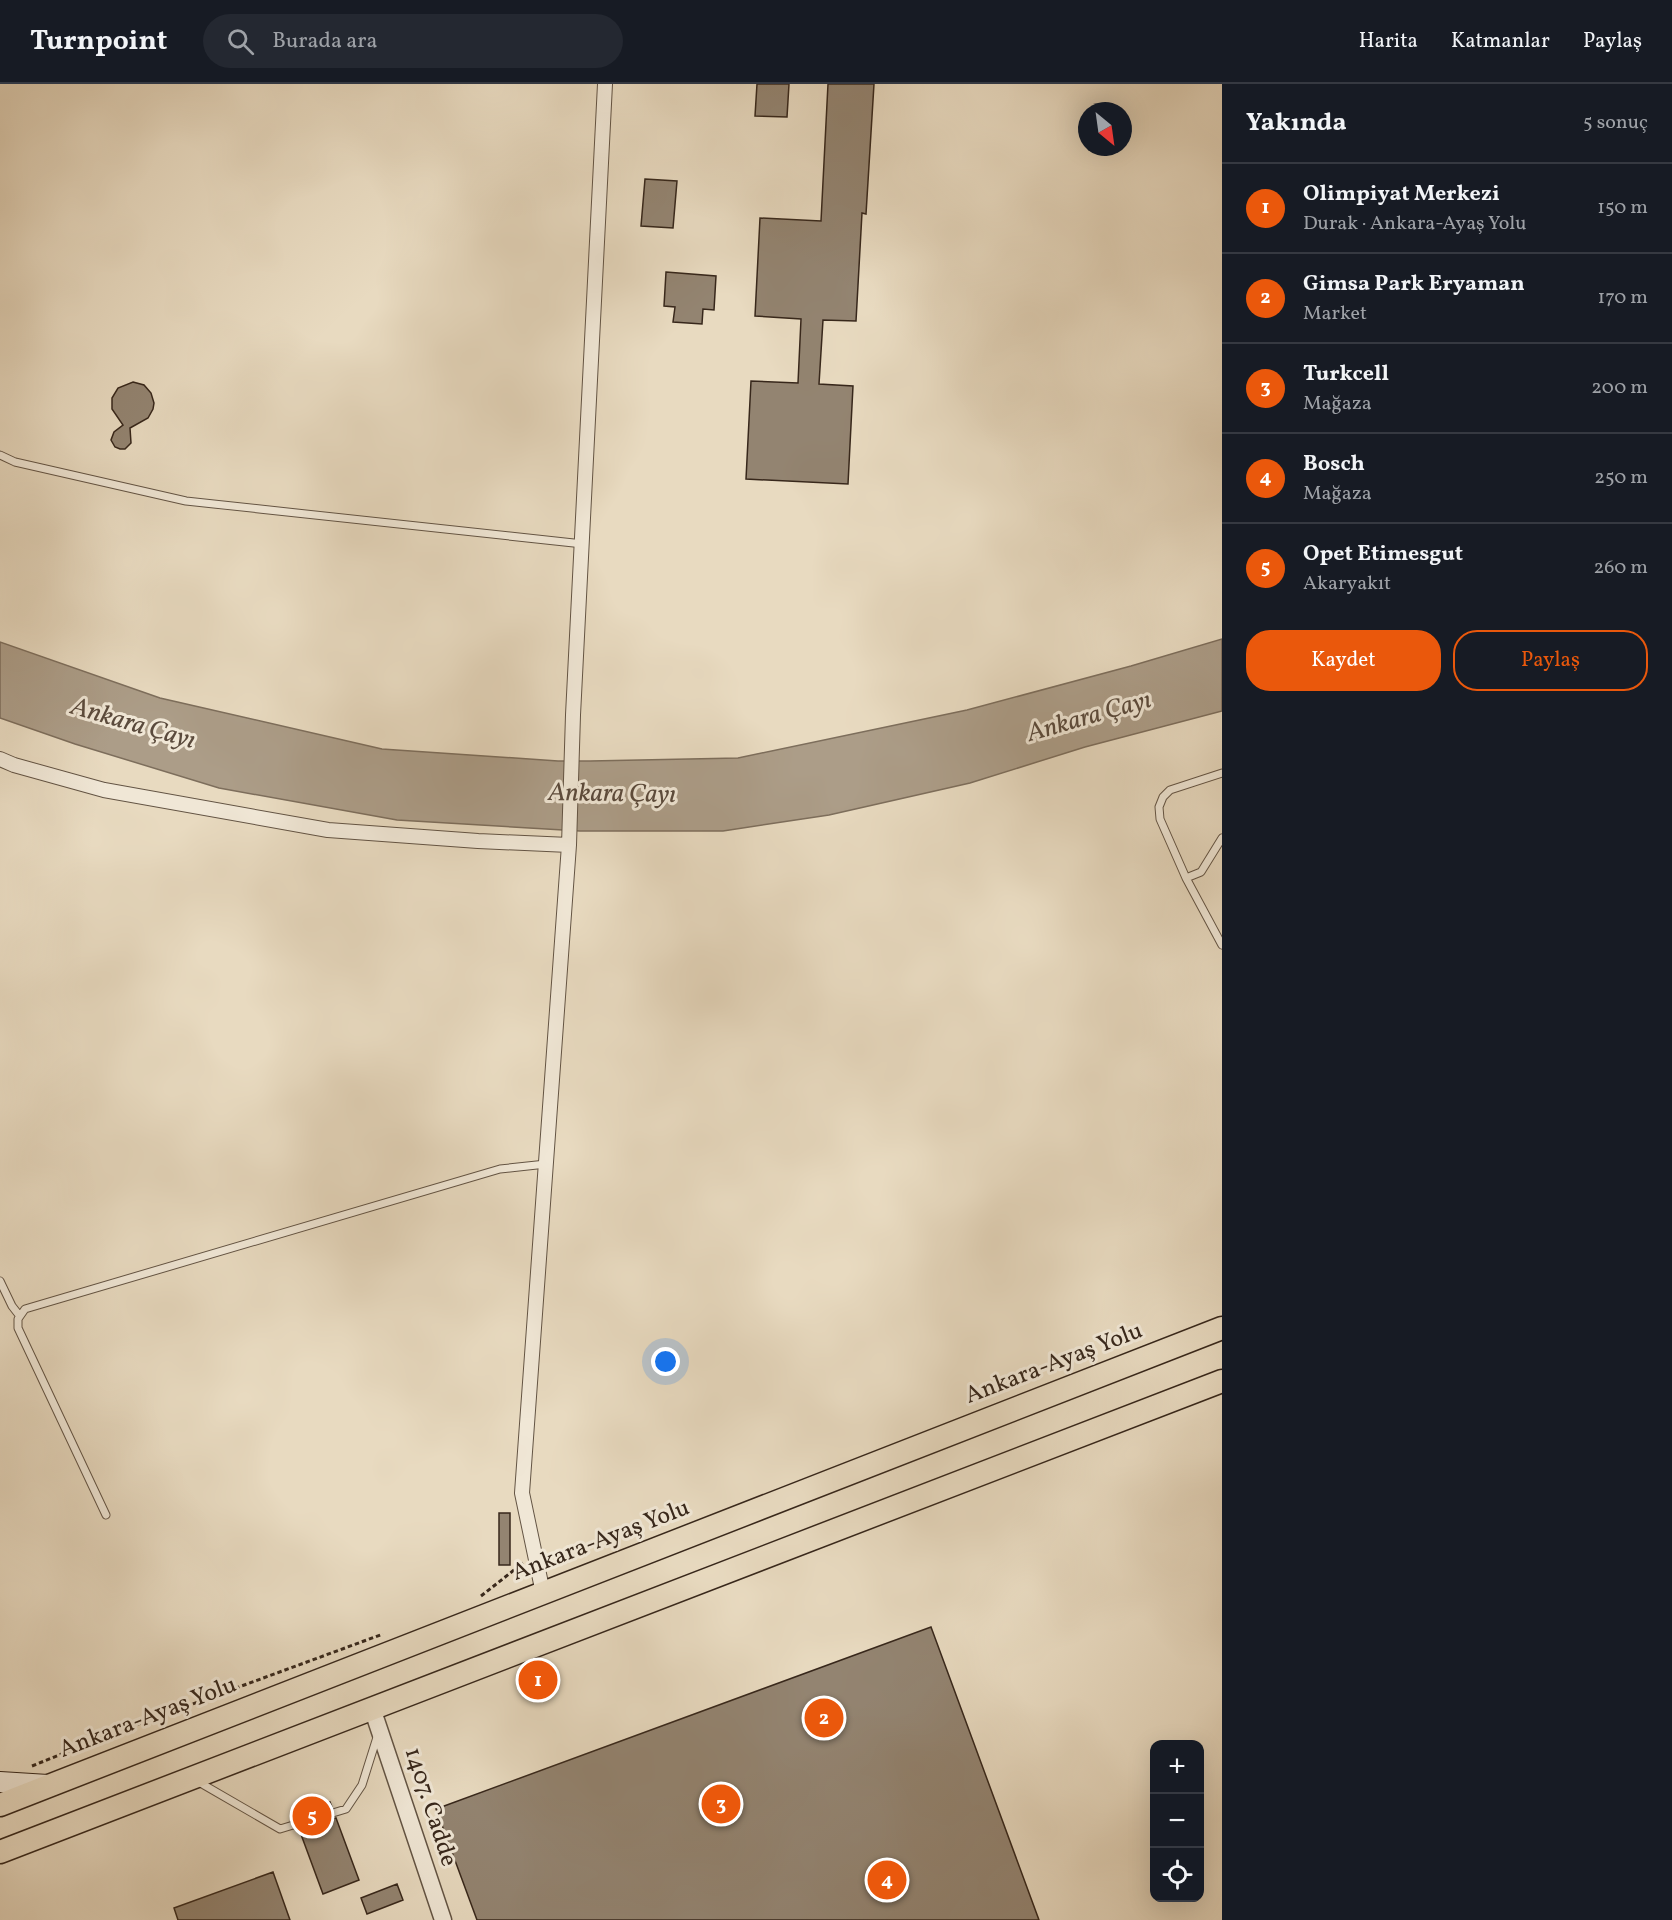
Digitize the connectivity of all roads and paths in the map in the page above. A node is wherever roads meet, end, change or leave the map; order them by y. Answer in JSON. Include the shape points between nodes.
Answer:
{"nodes":[{"id":1,"x":605,"y":84,"type":"edge"},
{"id":2,"x":0,"y":455,"type":"edge"},
{"id":3,"x":583,"y":544,"type":"junction"},
{"id":4,"x":0,"y":759,"type":"edge"},
{"id":5,"x":1222,"y":772,"type":"edge"},
{"id":6,"x":1222,"y":838,"type":"edge"},
{"id":7,"x":569,"y":846,"type":"junction"},
{"id":8,"x":1186,"y":878,"type":"junction"},
{"id":9,"x":1222,"y":945,"type":"edge"},
{"id":10,"x":546,"y":1164,"type":"junction"},
{"id":11,"x":0,"y":1281,"type":"edge"},
{"id":12,"x":19,"y":1315,"type":"junction"},
{"id":13,"x":1222,"y":1328,"type":"edge"},
{"id":14,"x":1222,"y":1381,"type":"edge"},
{"id":15,"x":106,"y":1515,"type":"dead end"},
{"id":16,"x":534,"y":1553,"type":"junction"},
{"id":17,"x":543,"y":1593,"type":"junction"},
{"id":18,"x":472,"y":1600,"type":"dead end"},
{"id":19,"x":391,"y":1631,"type":"dead end"},
{"id":20,"x":372,"y":1708,"type":"junction"},
{"id":21,"x":379,"y":1730,"type":"junction"},
{"id":22,"x":23,"y":1770,"type":"dead end"},
{"id":23,"x":192,"y":1778,"type":"junction"},
{"id":24,"x":0,"y":1782,"type":"edge"},
{"id":25,"x":51,"y":1785,"type":"junction"},
{"id":26,"x":0,"y":1805,"type":"edge"},
{"id":27,"x":0,"y":1852,"type":"edge"},
{"id":28,"x":442,"y":1920,"type":"edge"}],
"edges":[{"from":1,"to":3,"type":"street"},
{"from":2,"to":3,"type":"lane","via":[[15,462],[186,501]]},
{"from":3,"to":7,"type":"street"},
{"from":4,"to":7,"type":"street","via":[[104,790],[328,830]]},
{"from":5,"to":8,"type":"lane","via":[[1170,790],[1159,807],[1160,819]]},
{"from":6,"to":8,"type":"lane","via":[[1201,872]]},
{"from":7,"to":10,"type":"street"},
{"from":8,"to":9,"type":"lane"},
{"from":10,"to":12,"type":"lane","via":[[489,1172],[28,1307]]},
{"from":10,"to":16,"type":"street","via":[[522,1492]]},
{"from":11,"to":12,"type":"lane"},
{"from":12,"to":15,"type":"lane","via":[[18,1328]]},
{"from":13,"to":17,"type":"highway","name":"Ankara-Ayaş Yolu"},
{"from":14,"to":20,"type":"highway"},
{"from":16,"to":17,"type":"street"},
{"from":16,"to":18,"type":"path"},
{"from":17,"to":25,"type":"highway","name":"Ankara-Ayaş Yolu"},
{"from":19,"to":22,"type":"path"},
{"from":20,"to":21,"type":"street","name":"1407. Cadde"},
{"from":20,"to":23,"type":"highway"},
{"from":21,"to":23,"type":"lane","via":[[362,1785],[346,1809],[280,1829]]},
{"from":21,"to":28,"type":"street","name":"1407. Cadde"},
{"from":23,"to":27,"type":"highway"},
{"from":24,"to":25,"type":"main road"},
{"from":25,"to":26,"type":"highway","name":"Ankara-Ayaş Yolu"}]}
